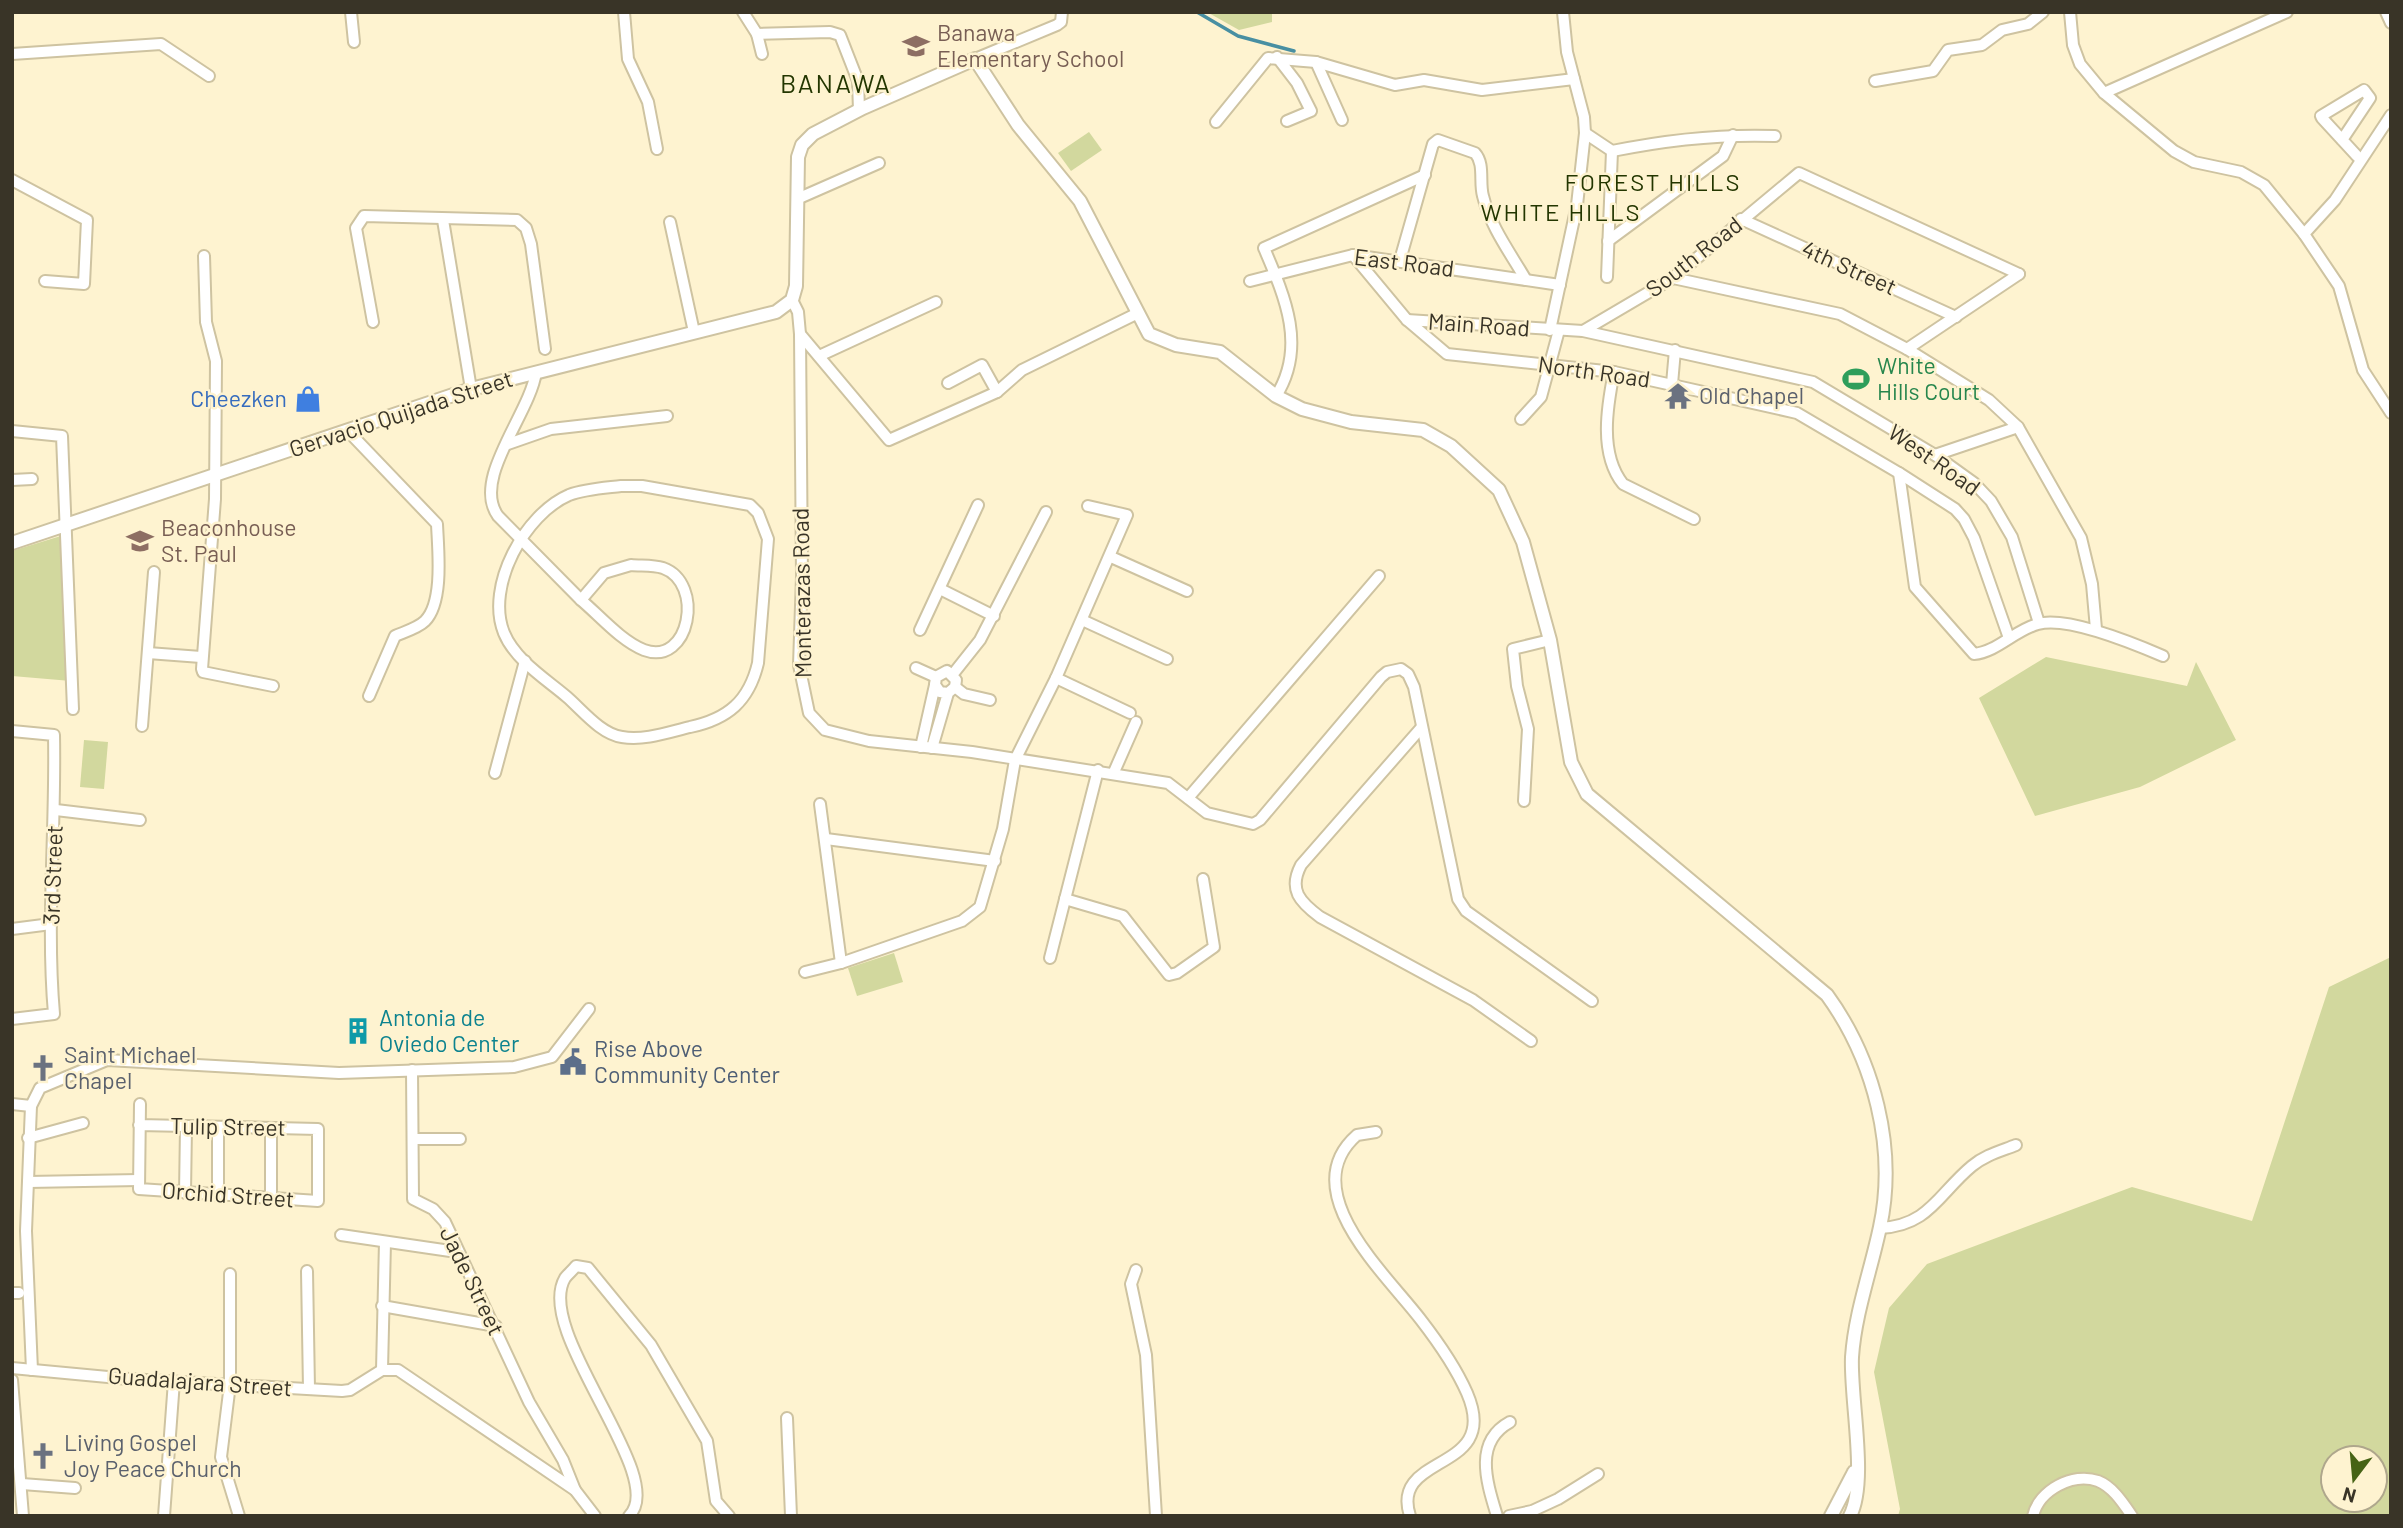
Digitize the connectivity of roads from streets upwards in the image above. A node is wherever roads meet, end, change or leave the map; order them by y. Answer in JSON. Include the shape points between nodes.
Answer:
{"nodes":[{"id":1,"x":351,"y":12,"type":"edge"},
{"id":2,"x":624,"y":12,"type":"edge"},
{"id":3,"x":743,"y":12,"type":"edge"},
{"id":4,"x":1062,"y":12,"type":"edge"},
{"id":5,"x":1563,"y":12,"type":"edge"},
{"id":6,"x":2043,"y":12,"type":"edge"},
{"id":7,"x":2070,"y":12,"type":"edge"},
{"id":8,"x":2287,"y":12,"type":"edge"},
{"id":9,"x":2386,"y":12,"type":"edge"},
{"id":10,"x":2391,"y":23,"type":"edge"},
{"id":11,"x":757,"y":34,"type":"junction"},
{"id":12,"x":354,"y":42,"type":"dead end"},
{"id":13,"x":12,"y":54,"type":"edge"},
{"id":14,"x":762,"y":54,"type":"dead end"},
{"id":15,"x":1277,"y":57,"type":"junction"},
{"id":16,"x":975,"y":59,"type":"junction"},
{"id":17,"x":1316,"y":62,"type":"junction"},
{"id":18,"x":209,"y":76,"type":"dead end"},
{"id":19,"x":1574,"y":79,"type":"junction"},
{"id":20,"x":1874,"y":81,"type":"dead end"},
{"id":21,"x":2104,"y":93,"type":"junction"},
{"id":22,"x":859,"y":110,"type":"junction"},
{"id":23,"x":2391,"y":115,"type":"edge"},
{"id":24,"x":1342,"y":120,"type":"dead end"},
{"id":25,"x":1287,"y":121,"type":"dead end"},
{"id":26,"x":1216,"y":122,"type":"dead end"},
{"id":27,"x":1585,"y":133,"type":"junction"},
{"id":28,"x":1733,"y":135,"type":"junction"},
{"id":29,"x":1775,"y":136,"type":"dead end"},
{"id":30,"x":2342,"y":140,"type":"junction"},
{"id":31,"x":657,"y":149,"type":"dead end"},
{"id":32,"x":1612,"y":151,"type":"junction"},
{"id":33,"x":2360,"y":159,"type":"junction"},
{"id":34,"x":879,"y":163,"type":"dead end"},
{"id":35,"x":1425,"y":174,"type":"junction"},
{"id":36,"x":12,"y":180,"type":"edge"},
{"id":37,"x":797,"y":200,"type":"junction"},
{"id":38,"x":1741,"y":219,"type":"junction"},
{"id":39,"x":443,"y":220,"type":"junction"},
{"id":40,"x":670,"y":222,"type":"dead end"},
{"id":41,"x":2304,"y":234,"type":"junction"},
{"id":42,"x":1608,"y":241,"type":"junction"},
{"id":43,"x":1353,"y":254,"type":"junction"},
{"id":44,"x":204,"y":256,"type":"dead end"},
{"id":45,"x":1401,"y":260,"type":"junction"},
{"id":46,"x":1275,"y":274,"type":"junction"},
{"id":47,"x":1607,"y":277,"type":"dead end"},
{"id":48,"x":1673,"y":278,"type":"junction"},
{"id":49,"x":1526,"y":280,"type":"junction"},
{"id":50,"x":45,"y":281,"type":"dead end"},
{"id":51,"x":1251,"y":281,"type":"dead end"},
{"id":52,"x":1560,"y":285,"type":"junction"},
{"id":53,"x":792,"y":300,"type":"junction"},
{"id":54,"x":936,"y":303,"type":"dead end"},
{"id":55,"x":1136,"y":314,"type":"junction"},
{"id":56,"x":1956,"y":317,"type":"junction"},
{"id":57,"x":1407,"y":320,"type":"junction"},
{"id":58,"x":373,"y":321,"type":"dead end"},
{"id":59,"x":1555,"y":330,"type":"junction"},
{"id":60,"x":1583,"y":331,"type":"junction"},
{"id":61,"x":694,"y":332,"type":"junction"},
{"id":62,"x":800,"y":334,"type":"junction"},
{"id":63,"x":545,"y":349,"type":"dead end"},
{"id":64,"x":1907,"y":349,"type":"junction"},
{"id":65,"x":1675,"y":350,"type":"junction"},
{"id":66,"x":819,"y":356,"type":"junction"},
{"id":67,"x":1550,"y":366,"type":"junction"},
{"id":68,"x":536,"y":372,"type":"junction"},
{"id":69,"x":1614,"y":372,"type":"junction"},
{"id":70,"x":948,"y":383,"type":"dead end"},
{"id":71,"x":1672,"y":384,"type":"junction"},
{"id":72,"x":471,"y":389,"type":"junction"},
{"id":73,"x":997,"y":391,"type":"junction"},
{"id":74,"x":1276,"y":396,"type":"junction"},
{"id":75,"x":2391,"y":413,"type":"edge"},
{"id":76,"x":667,"y":416,"type":"dead end"},
{"id":77,"x":1521,"y":419,"type":"dead end"},
{"id":78,"x":2018,"y":427,"type":"junction"},
{"id":79,"x":347,"y":430,"type":"junction"},
{"id":80,"x":12,"y":431,"type":"edge"},
{"id":81,"x":508,"y":443,"type":"junction"},
{"id":82,"x":1935,"y":456,"type":"junction"},
{"id":83,"x":1899,"y":474,"type":"junction"},
{"id":84,"x":214,"y":475,"type":"junction"},
{"id":85,"x":32,"y":479,"type":"dead end"},
{"id":86,"x":12,"y":480,"type":"edge"},
{"id":87,"x":978,"y":505,"type":"dead end"},
{"id":88,"x":1088,"y":506,"type":"dead end"},
{"id":89,"x":1046,"y":512,"type":"dead end"},
{"id":90,"x":1694,"y":519,"type":"dead end"},
{"id":91,"x":67,"y":524,"type":"junction"},
{"id":92,"x":522,"y":539,"type":"junction"},
{"id":93,"x":12,"y":543,"type":"edge"},
{"id":94,"x":1111,"y":557,"type":"junction"},
{"id":95,"x":154,"y":572,"type":"dead end"},
{"id":96,"x":1379,"y":576,"type":"dead end"},
{"id":97,"x":940,"y":589,"type":"junction"},
{"id":98,"x":1187,"y":592,"type":"dead end"},
{"id":99,"x":581,"y":600,"type":"junction"},
{"id":100,"x":994,"y":616,"type":"junction"},
{"id":101,"x":1082,"y":620,"type":"junction"},
{"id":102,"x":2039,"y":623,"type":"junction"},
{"id":103,"x":2095,"y":629,"type":"junction"},
{"id":104,"x":920,"y":630,"type":"dead end"},
{"id":105,"x":2009,"y":638,"type":"junction"},
{"id":106,"x":1550,"y":640,"type":"junction"},
{"id":107,"x":148,"y":653,"type":"junction"},
{"id":108,"x":2163,"y":656,"type":"dead end"},
{"id":109,"x":201,"y":657,"type":"junction"},
{"id":110,"x":1167,"y":659,"type":"dead end"},
{"id":111,"x":525,"y":661,"type":"junction"},
{"id":112,"x":916,"y":668,"type":"dead end"},
{"id":113,"x":953,"y":674,"type":"junction"},
{"id":114,"x":1056,"y":678,"type":"junction"},
{"id":115,"x":935,"y":681,"type":"junction"},
{"id":116,"x":273,"y":686,"type":"dead end"},
{"id":117,"x":952,"y":690,"type":"junction"},
{"id":118,"x":369,"y":696,"type":"dead end"},
{"id":119,"x":990,"y":700,"type":"dead end"},
{"id":120,"x":73,"y":709,"type":"dead end"},
{"id":121,"x":142,"y":726,"type":"dead end"},
{"id":122,"x":1421,"y":728,"type":"junction"},
{"id":123,"x":12,"y":731,"type":"edge"},
{"id":124,"x":927,"y":747,"type":"junction"},
{"id":125,"x":1016,"y":760,"type":"junction"},
{"id":126,"x":1098,"y":770,"type":"junction"},
{"id":127,"x":495,"y":772,"type":"dead end"},
{"id":128,"x":1114,"y":772,"type":"junction"},
{"id":129,"x":1188,"y":798,"type":"junction"},
{"id":130,"x":1524,"y":801,"type":"dead end"},
{"id":131,"x":820,"y":804,"type":"dead end"},
{"id":132,"x":56,"y":810,"type":"junction"},
{"id":133,"x":140,"y":820,"type":"dead end"},
{"id":134,"x":826,"y":839,"type":"junction"},
{"id":135,"x":995,"y":860,"type":"junction"},
{"id":136,"x":1202,"y":879,"type":"dead end"},
{"id":137,"x":1065,"y":899,"type":"junction"},
{"id":138,"x":51,"y":924,"type":"junction"},
{"id":139,"x":12,"y":929,"type":"edge"},
{"id":140,"x":1050,"y":958,"type":"dead end"},
{"id":141,"x":841,"y":962,"type":"junction"},
{"id":142,"x":805,"y":972,"type":"dead end"},
{"id":143,"x":1592,"y":1001,"type":"dead end"},
{"id":144,"x":589,"y":1009,"type":"dead end"},
{"id":145,"x":12,"y":1019,"type":"edge"},
{"id":146,"x":1531,"y":1041,"type":"dead end"},
{"id":147,"x":412,"y":1070,"type":"junction"},
{"id":148,"x":12,"y":1104,"type":"edge"},
{"id":149,"x":140,"y":1104,"type":"dead end"},
{"id":150,"x":31,"y":1106,"type":"junction"},
{"id":151,"x":83,"y":1123,"type":"dead end"},
{"id":152,"x":139,"y":1125,"type":"junction"},
{"id":153,"x":186,"y":1126,"type":"junction"},
{"id":154,"x":218,"y":1127,"type":"junction"},
{"id":155,"x":271,"y":1128,"type":"junction"},
{"id":156,"x":1376,"y":1132,"type":"dead end"},
{"id":157,"x":28,"y":1138,"type":"junction"},
{"id":158,"x":414,"y":1139,"type":"junction"},
{"id":159,"x":460,"y":1139,"type":"dead end"},
{"id":160,"x":2016,"y":1145,"type":"dead end"},
{"id":161,"x":28,"y":1182,"type":"junction"},
{"id":162,"x":139,"y":1185,"type":"junction"},
{"id":163,"x":185,"y":1193,"type":"junction"},
{"id":164,"x":218,"y":1196,"type":"junction"},
{"id":165,"x":271,"y":1198,"type":"junction"},
{"id":166,"x":318,"y":1201,"type":"joint"},
{"id":167,"x":1880,"y":1228,"type":"junction"},
{"id":168,"x":341,"y":1235,"type":"dead end"},
{"id":169,"x":384,"y":1242,"type":"junction"},
{"id":170,"x":457,"y":1252,"type":"junction"},
{"id":171,"x":1136,"y":1270,"type":"dead end"},
{"id":172,"x":307,"y":1271,"type":"dead end"},
{"id":173,"x":230,"y":1274,"type":"dead end"},
{"id":174,"x":382,"y":1306,"type":"junction"},
{"id":175,"x":496,"y":1326,"type":"junction"},
{"id":176,"x":12,"y":1368,"type":"edge"},
{"id":177,"x":32,"y":1370,"type":"junction"},
{"id":178,"x":383,"y":1370,"type":"junction"},
{"id":179,"x":12,"y":1380,"type":"edge"},
{"id":180,"x":174,"y":1381,"type":"junction"},
{"id":181,"x":230,"y":1384,"type":"junction"},
{"id":182,"x":309,"y":1389,"type":"junction"},
{"id":183,"x":787,"y":1418,"type":"dead end"},
{"id":184,"x":1510,"y":1422,"type":"dead end"},
{"id":185,"x":1856,"y":1469,"type":"junction"},
{"id":186,"x":1598,"y":1474,"type":"dead end"},
{"id":187,"x":22,"y":1484,"type":"junction"},
{"id":188,"x":75,"y":1488,"type":"dead end"},
{"id":189,"x":575,"y":1490,"type":"junction"},
{"id":190,"x":23,"y":1516,"type":"edge"},
{"id":191,"x":164,"y":1516,"type":"edge"},
{"id":192,"x":239,"y":1516,"type":"edge"},
{"id":193,"x":595,"y":1516,"type":"edge"},
{"id":194,"x":629,"y":1516,"type":"edge"},
{"id":195,"x":729,"y":1516,"type":"edge"},
{"id":196,"x":791,"y":1516,"type":"edge"},
{"id":197,"x":1156,"y":1516,"type":"edge"},
{"id":198,"x":1410,"y":1516,"type":"edge"},
{"id":199,"x":1497,"y":1516,"type":"edge"},
{"id":200,"x":1509,"y":1516,"type":"edge"},
{"id":201,"x":1831,"y":1516,"type":"edge"},
{"id":202,"x":1850,"y":1516,"type":"edge"},
{"id":203,"x":2033,"y":1516,"type":"edge"},
{"id":204,"x":2132,"y":1516,"type":"edge"}],
"edges":[{"from":1,"to":12,"type":"street"},
{"from":2,"to":31,"type":"street","via":[[628,59],[648,102]]},
{"from":3,"to":11,"type":"street"},
{"from":4,"to":16,"type":"street","via":[[1062,22],[1057,25]]},
{"from":5,"to":19,"type":"street"},
{"from":6,"to":20,"type":"street","via":[[2028,24],[2002,30],[1982,45],[1948,50],[1933,71]]},
{"from":7,"to":21,"type":"street","via":[[2080,64]]},
{"from":8,"to":21,"type":"street"},
{"from":9,"to":10,"type":"street"},
{"from":11,"to":14,"type":"street"},
{"from":11,"to":22,"type":"street","via":[[834,33],[844,41],[858,80]]},
{"from":13,"to":18,"type":"street","via":[[161,44]]},
{"from":15,"to":17,"type":"street"},
{"from":15,"to":25,"type":"street","via":[[1311,111]]},
{"from":15,"to":26,"type":"street","via":[[1268,58]]},
{"from":16,"to":22,"type":"street"},
{"from":16,"to":55,"type":"street","via":[[1018,125],[1080,201]]},
{"from":17,"to":19,"type":"street","via":[[1395,85],[1424,80],[1482,90]]},
{"from":17,"to":24,"type":"street"},
{"from":19,"to":27,"type":"street"},
{"from":21,"to":41,"type":"street","via":[[2174,151],[2194,162],[2241,172],[2264,185]]},
{"from":22,"to":37,"type":"street","via":[[813,134],[803,145],[798,157]]},
{"from":23,"to":33,"type":"street"},
{"from":27,"to":32,"type":"street"},
{"from":27,"to":52,"type":"street","via":[[1577,205]]},
{"from":28,"to":29,"type":"street"},
{"from":28,"to":32,"type":"street"},
{"from":28,"to":42,"type":"street","via":[[1723,156]]},
{"from":30,"to":30,"type":"street","via":[[2322,113],[2364,90],[2370,98]]},
{"from":30,"to":33,"type":"street"},
{"from":32,"to":42,"type":"street"},
{"from":33,"to":41,"type":"street","via":[[2324,215]]},
{"from":34,"to":37,"type":"street"},
{"from":35,"to":45,"type":"street"},
{"from":35,"to":46,"type":"street","via":[[1264,248]]},
{"from":35,"to":49,"type":"street","via":[[1435,141],[1475,153],[1488,213]]},
{"from":36,"to":50,"type":"street","via":[[87,220],[84,284]]},
{"from":37,"to":53,"type":"street","via":[[798,267]]},
{"from":38,"to":48,"type":"street","name":"South Road"},
{"from":38,"to":56,"type":"street","name":"4th Street"},
{"from":38,"to":56,"type":"street","name":"South Road","via":[[1799,173],[2019,274]]},
{"from":39,"to":58,"type":"street","via":[[364,216],[359,220],[356,228]]},
{"from":39,"to":63,"type":"street","via":[[517,220],[526,228]]},
{"from":39,"to":72,"type":"street"},
{"from":40,"to":61,"type":"street"},
{"from":41,"to":75,"type":"street","via":[[2339,286],[2363,370]]},
{"from":42,"to":47,"type":"street"},
{"from":43,"to":45,"type":"street","name":"East Road"},
{"from":43,"to":46,"type":"street","name":"East Road"},
{"from":43,"to":57,"type":"street","name":"North Road"},
{"from":44,"to":84,"type":"street","via":[[206,321],[216,361]]},
{"from":45,"to":49,"type":"street","name":"East Road"},
{"from":46,"to":51,"type":"street","name":"East Road"},
{"from":46,"to":74,"type":"street","via":[[1294,347],[1289,372]]},
{"from":48,"to":60,"type":"street","name":"South Road"},
{"from":48,"to":64,"type":"street","via":[[1840,314]]},
{"from":49,"to":52,"type":"street","name":"East Road"},
{"from":52,"to":59,"type":"street"},
{"from":53,"to":61,"type":"street","name":"Gervacio Quijada Street","via":[[776,312]]},
{"from":53,"to":62,"type":"street","name":"Monterazas Road"},
{"from":54,"to":66,"type":"street"},
{"from":55,"to":73,"type":"street","via":[[1022,370]]},
{"from":55,"to":74,"type":"street","via":[[1149,334],[1176,345],[1220,352]]},
{"from":56,"to":64,"type":"street"},
{"from":57,"to":59,"type":"street","name":"Main Road"},
{"from":57,"to":67,"type":"street","name":"North Road","via":[[1447,354]]},
{"from":59,"to":60,"type":"street","name":"West Road"},
{"from":59,"to":67,"type":"street"},
{"from":60,"to":65,"type":"street","name":"West Road"},
{"from":61,"to":68,"type":"street","name":"Gervacio Quijada Street"},
{"from":62,"to":66,"type":"street"},
{"from":62,"to":124,"type":"street","name":"Monterazas Road","via":[[799,665],[809,713],[825,730],[869,741]]},
{"from":64,"to":78,"type":"street","via":[[1967,384]]},
{"from":65,"to":71,"type":"street"},
{"from":65,"to":82,"type":"street","name":"West Road","via":[[1813,382]]},
{"from":66,"to":73,"type":"street","via":[[888,440]]},
{"from":67,"to":69,"type":"street","name":"North Road"},
{"from":67,"to":77,"type":"street","via":[[1541,397]]},
{"from":68,"to":72,"type":"street","name":"Gervacio Quijada Street"},
{"from":68,"to":81,"type":"street"},
{"from":69,"to":71,"type":"street","name":"North Road"},
{"from":69,"to":90,"type":"street","via":[[1606,410],[1616,476],[1623,484]]},
{"from":70,"to":73,"type":"street","via":[[982,365]]},
{"from":71,"to":83,"type":"street","name":"North Road","via":[[1785,408]]},
{"from":72,"to":79,"type":"street","name":"Gervacio Quijada Street"},
{"from":74,"to":106,"type":"street","via":[[1330,419],[1423,430],[1477,469],[1499,490],[1511,512]]},
{"from":76,"to":81,"type":"street","via":[[551,429]]},
{"from":78,"to":82,"type":"street"},
{"from":78,"to":103,"type":"street","via":[[2081,538],[2092,584]]},
{"from":79,"to":84,"type":"street","name":"Gervacio Quijada Street"},
{"from":79,"to":118,"type":"street","via":[[438,524],[434,603],[425,621],[395,636]]},
{"from":80,"to":91,"type":"street","via":[[62,436]]},
{"from":81,"to":92,"type":"street","via":[[490,481],[489,499],[498,516]]},
{"from":82,"to":102,"type":"street","name":"West Road","via":[[1974,483],[2001,517],[2026,575]]},
{"from":83,"to":105,"type":"street","name":"North Road","via":[[1955,509],[1970,527]]},
{"from":83,"to":105,"type":"street","via":[[1915,587],[1974,654]]},
{"from":84,"to":91,"type":"street","name":"Gervacio Quijada Street"},
{"from":84,"to":109,"type":"street"},
{"from":85,"to":86,"type":"street"},
{"from":87,"to":97,"type":"street"},
{"from":88,"to":94,"type":"street","via":[[1127,515]]},
{"from":89,"to":100,"type":"street"},
{"from":91,"to":93,"type":"street","name":"Gervacio Quijada Street"},
{"from":91,"to":120,"type":"street"},
{"from":92,"to":99,"type":"street"},
{"from":92,"to":111,"type":"street","via":[[504,571],[498,606],[505,635]]},
{"from":92,"to":111,"type":"street","via":[[548,510],[572,494],[632,486],[750,505],[768,538],[754,682],[734,710],[718,719],[636,739],[619,737],[607,732]]},
{"from":94,"to":98,"type":"street"},
{"from":94,"to":101,"type":"street"},
{"from":95,"to":107,"type":"street"},
{"from":96,"to":129,"type":"street"},
{"from":97,"to":100,"type":"street"},
{"from":97,"to":104,"type":"street"},
{"from":99,"to":99,"type":"street","via":[[632,642],[659,652],[672,648],[681,638],[688,612],[684,585],[675,574],[654,566],[611,569]]},
{"from":100,"to":113,"type":"street"},
{"from":101,"to":110,"type":"street"},
{"from":101,"to":114,"type":"street"},
{"from":102,"to":103,"type":"street"},
{"from":102,"to":105,"type":"street"},
{"from":103,"to":108,"type":"street"},
{"from":106,"to":130,"type":"street","via":[[1513,649],[1528,729]]},
{"from":106,"to":167,"type":"street","via":[[1571,762],[1587,794],[1827,995],[1847,1022],[1874,1095],[1886,1157]]},
{"from":107,"to":109,"type":"street"},
{"from":107,"to":121,"type":"street"},
{"from":109,"to":116,"type":"street","via":[[203,672]]},
{"from":111,"to":127,"type":"street"},
{"from":112,"to":115,"type":"street"},
{"from":113,"to":115,"type":"street","via":[[947,671]]},
{"from":113,"to":117,"type":"street"},
{"from":114,"to":125,"type":"street"},
{"from":114,"to":128,"type":"street","via":[[1133,718]]},
{"from":115,"to":117,"type":"street","via":[[940,691]]},
{"from":115,"to":124,"type":"street"},
{"from":117,"to":119,"type":"street"},
{"from":117,"to":124,"type":"street"},
{"from":122,"to":129,"type":"street","name":"Monterazas Road","via":[[1412,680],[1395,669],[1381,677],[1260,820],[1245,824],[1207,813]]},
{"from":122,"to":143,"type":"street","via":[[1452,879],[1466,911]]},
{"from":122,"to":146,"type":"street","via":[[1301,865],[1294,877],[1294,892],[1320,917],[1473,1000]]},
{"from":123,"to":132,"type":"street","name":"3rd Street","via":[[54,736]]},
{"from":124,"to":125,"type":"street","name":"Monterazas Road"},
{"from":125,"to":126,"type":"street","name":"Monterazas Road"},
{"from":125,"to":135,"type":"street"},
{"from":126,"to":128,"type":"street","name":"Monterazas Road"},
{"from":126,"to":137,"type":"street"},
{"from":128,"to":129,"type":"street","name":"Monterazas Road","via":[[1168,783]]},
{"from":131,"to":134,"type":"street"},
{"from":132,"to":133,"type":"street"},
{"from":132,"to":138,"type":"street","name":"3rd Street"},
{"from":134,"to":135,"type":"street"},
{"from":134,"to":141,"type":"street"},
{"from":135,"to":141,"type":"street","via":[[976,913]]},
{"from":136,"to":137,"type":"street","via":[[1214,947],[1169,975],[1123,916]]},
{"from":137,"to":140,"type":"street"},
{"from":138,"to":139,"type":"street"},
{"from":138,"to":145,"type":"street","name":"3rd Street","via":[[54,1014]]},
{"from":141,"to":142,"type":"street"},
{"from":144,"to":147,"type":"street","via":[[552,1057],[514,1067]]},
{"from":147,"to":150,"type":"street","via":[[339,1073],[107,1060],[40,1088]]},
{"from":147,"to":158,"type":"street","name":"Jade Street"},
{"from":148,"to":150,"type":"street"},
{"from":149,"to":152,"type":"street"},
{"from":150,"to":157,"type":"street"},
{"from":151,"to":157,"type":"street"},
{"from":152,"to":153,"type":"street","name":"Tulip Street"},
{"from":152,"to":162,"type":"street"},
{"from":153,"to":154,"type":"street","name":"Tulip Street"},
{"from":153,"to":163,"type":"street"},
{"from":154,"to":155,"type":"street","name":"Tulip Street"},
{"from":154,"to":164,"type":"street"},
{"from":155,"to":165,"type":"street"},
{"from":155,"to":166,"type":"street","name":"Tulip Street","via":[[317,1129]]},
{"from":156,"to":198,"type":"street","via":[[1357,1135],[1340,1155],[1335,1189],[1341,1209],[1353,1234],[1423,1322],[1468,1394],[1472,1410],[1470,1438],[1462,1449],[1410,1478],[1406,1504]]},
{"from":157,"to":161,"type":"street"},
{"from":158,"to":159,"type":"street"},
{"from":158,"to":170,"type":"street","name":"Jade Street","via":[[413,1199],[433,1209],[445,1222]]},
{"from":160,"to":167,"type":"street","via":[[1971,1167],[1917,1219]]},
{"from":161,"to":162,"type":"street","name":"Orchid Street"},
{"from":161,"to":177,"type":"street"},
{"from":162,"to":163,"type":"street","name":"Orchid Street"},
{"from":163,"to":164,"type":"street","name":"Orchid Street"},
{"from":164,"to":165,"type":"street","name":"Orchid Street"},
{"from":165,"to":166,"type":"street","name":"Orchid Street"},
{"from":167,"to":185,"type":"street","via":[[1852,1359]]},
{"from":168,"to":169,"type":"street"},
{"from":169,"to":170,"type":"street"},
{"from":169,"to":174,"type":"street"},
{"from":170,"to":175,"type":"street","name":"Jade Street"},
{"from":171,"to":197,"type":"street","via":[[1131,1284],[1146,1355]]},
{"from":172,"to":182,"type":"street"},
{"from":173,"to":181,"type":"street"},
{"from":174,"to":175,"type":"street"},
{"from":174,"to":178,"type":"street"},
{"from":175,"to":189,"type":"street","name":"Jade Street","via":[[528,1402],[563,1460]]},
{"from":176,"to":177,"type":"street","name":"Guadalajara Street"},
{"from":177,"to":180,"type":"street","name":"Guadalajara Street"},
{"from":178,"to":182,"type":"street","name":"Guadalajara Street","via":[[350,1390]]},
{"from":178,"to":189,"type":"street","via":[[398,1370]]},
{"from":179,"to":187,"type":"street"},
{"from":180,"to":181,"type":"street","name":"Guadalajara Street"},
{"from":180,"to":191,"type":"street"},
{"from":181,"to":182,"type":"street","name":"Guadalajara Street"},
{"from":181,"to":192,"type":"street","via":[[221,1457]]},
{"from":183,"to":196,"type":"street"},
{"from":184,"to":199,"type":"street","via":[[1499,1428],[1487,1450],[1486,1479]]},
{"from":185,"to":201,"type":"street"},
{"from":185,"to":202,"type":"street"},
{"from":186,"to":200,"type":"street","via":[[1558,1499]]},
{"from":187,"to":188,"type":"street"},
{"from":187,"to":190,"type":"street"},
{"from":189,"to":193,"type":"street"},
{"from":194,"to":195,"type":"street","via":[[639,1501],[637,1485],[567,1334],[561,1309],[564,1279],[576,1266],[588,1268],[651,1345],[708,1441],[716,1500]]},
{"from":203,"to":204,"type":"street","via":[[2041,1497],[2050,1490],[2087,1479],[2105,1485]]}]}
